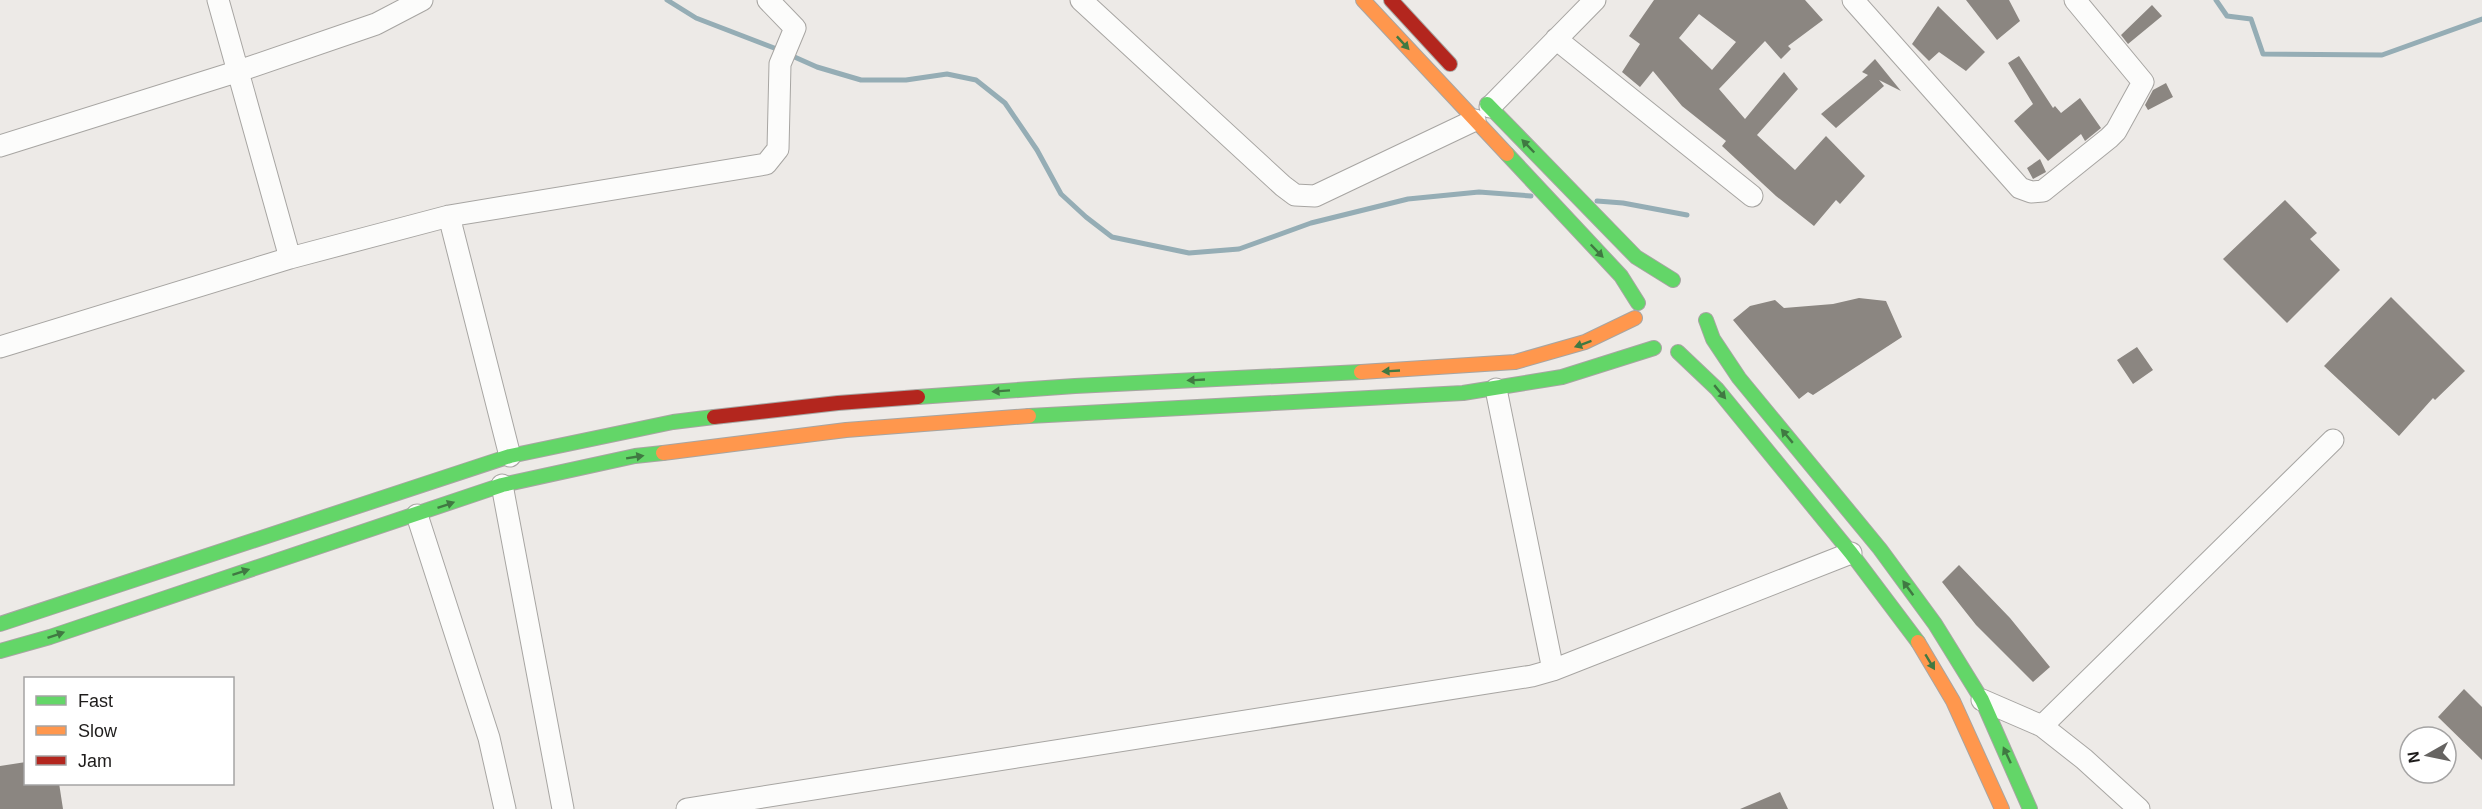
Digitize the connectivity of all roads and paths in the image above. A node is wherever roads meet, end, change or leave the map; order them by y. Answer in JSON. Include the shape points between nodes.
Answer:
{"nodes":[{"id":1,"x":218,"y":0,"type":"edge"},
{"id":2,"x":422,"y":0,"type":"edge"},
{"id":3,"x":768,"y":0,"type":"edge"},
{"id":4,"x":1081,"y":0,"type":"edge"},
{"id":5,"x":1363,"y":0,"type":"edge"},
{"id":6,"x":1391,"y":0,"type":"edge"},
{"id":7,"x":1595,"y":0,"type":"edge"},
{"id":8,"x":1853,"y":0,"type":"edge"},
{"id":9,"x":2074,"y":0,"type":"edge"},
{"id":10,"x":1556,"y":39,"type":"junction"},
{"id":11,"x":239,"y":71,"type":"junction"},
{"id":12,"x":1460,"y":75,"type":"dead end"},
{"id":13,"x":1475,"y":91,"type":"dead end"},
{"id":14,"x":1482,"y":114,"type":"junction"},
{"id":15,"x":0,"y":146,"type":"edge"},
{"id":16,"x":1752,"y":196,"type":"dead end"},
{"id":17,"x":449,"y":216,"type":"junction"},
{"id":18,"x":291,"y":258,"type":"junction"},
{"id":19,"x":1638,"y":303,"type":"junction"},
{"id":20,"x":1643,"y":334,"type":"junction"},
{"id":21,"x":0,"y":347,"type":"edge"},
{"id":22,"x":1678,"y":352,"type":"junction"},
{"id":23,"x":1496,"y":389,"type":"junction"},
{"id":24,"x":2333,"y":440,"type":"dead end"},
{"id":25,"x":510,"y":456,"type":"junction"},
{"id":26,"x":502,"y":485,"type":"junction"},
{"id":27,"x":417,"y":515,"type":"junction"},
{"id":28,"x":1851,"y":554,"type":"junction"},
{"id":29,"x":0,"y":624,"type":"edge"},
{"id":30,"x":0,"y":651,"type":"edge"},
{"id":31,"x":1553,"y":670,"type":"junction"},
{"id":32,"x":1982,"y":700,"type":"junction"},
{"id":33,"x":2042,"y":726,"type":"junction"},
{"id":34,"x":758,"y":804,"type":"edge"},
{"id":35,"x":505,"y":809,"type":"edge"},
{"id":36,"x":563,"y":809,"type":"edge"},
{"id":37,"x":687,"y":809,"type":"edge"},
{"id":38,"x":2002,"y":809,"type":"edge"},
{"id":39,"x":2030,"y":809,"type":"edge"},
{"id":40,"x":2139,"y":809,"type":"edge"}],
"edges":[{"from":1,"to":11,"type":"street"},
{"from":2,"to":11,"type":"street","via":[[376,24]]},
{"from":3,"to":17,"type":"street","via":[[794,25],[795,31],[780,64],[778,148],[766,164]]},
{"from":4,"to":14,"type":"street","via":[[1295,195],[1315,196]]},
{"from":5,"to":14,"type":"main road","one_way":true},
{"from":6,"to":12,"type":"main road"},
{"from":7,"to":10,"type":"street"},
{"from":8,"to":9,"type":"street","via":[[2020,188],[2031,192],[2043,191],[2116,131],[2143,82]]},
{"from":10,"to":14,"type":"street"},
{"from":10,"to":16,"type":"street"},
{"from":11,"to":15,"type":"street"},
{"from":11,"to":18,"type":"street"},
{"from":13,"to":14,"type":"main road"},
{"from":14,"to":19,"type":"main road","one_way":true,"via":[[1537,187],[1621,276]]},
{"from":19,"to":14,"type":"main road","one_way":true,"via":[[1652,286],[1679,282],[1636,257],[1568,188]]},
{"from":17,"to":18,"type":"street"},
{"from":17,"to":25,"type":"street"},
{"from":18,"to":21,"type":"street"},
{"from":19,"to":20,"type":"main road"},
{"from":20,"to":22,"type":"main road","via":[[1665,352]]},
{"from":20,"to":23,"type":"main road","via":[[1562,377]]},
{"from":20,"to":25,"type":"main road","one_way":true,"via":[[1496,365],[1075,386],[838,403],[673,422]]},
{"from":22,"to":28,"type":"main road","one_way":true,"via":[[1717,389]]},
{"from":32,"to":22,"type":"main road","one_way":true,"via":[[1935,624],[1880,549],[1739,378],[1713,339],[1706,314],[1693,343]]},
{"from":26,"to":23,"type":"main road","one_way":true,"via":[[635,456],[846,430],[1020,416]]},
{"from":23,"to":31,"type":"street"},
{"from":24,"to":33,"type":"street"},
{"from":25,"to":29,"type":"main road"},
{"from":27,"to":26,"type":"main road","one_way":true},
{"from":26,"to":36,"type":"street"},
{"from":30,"to":27,"type":"main road","one_way":true,"via":[[50,638]]},
{"from":27,"to":35,"type":"street","via":[[489,738]]},
{"from":28,"to":31,"type":"street"},
{"from":28,"to":38,"type":"main road","one_way":true,"via":[[1918,643],[1953,700]]},
{"from":31,"to":34,"type":"street"},
{"from":32,"to":33,"type":"street"},
{"from":39,"to":32,"type":"main road","one_way":true},
{"from":33,"to":40,"type":"street"},
{"from":34,"to":37,"type":"street"}]}
